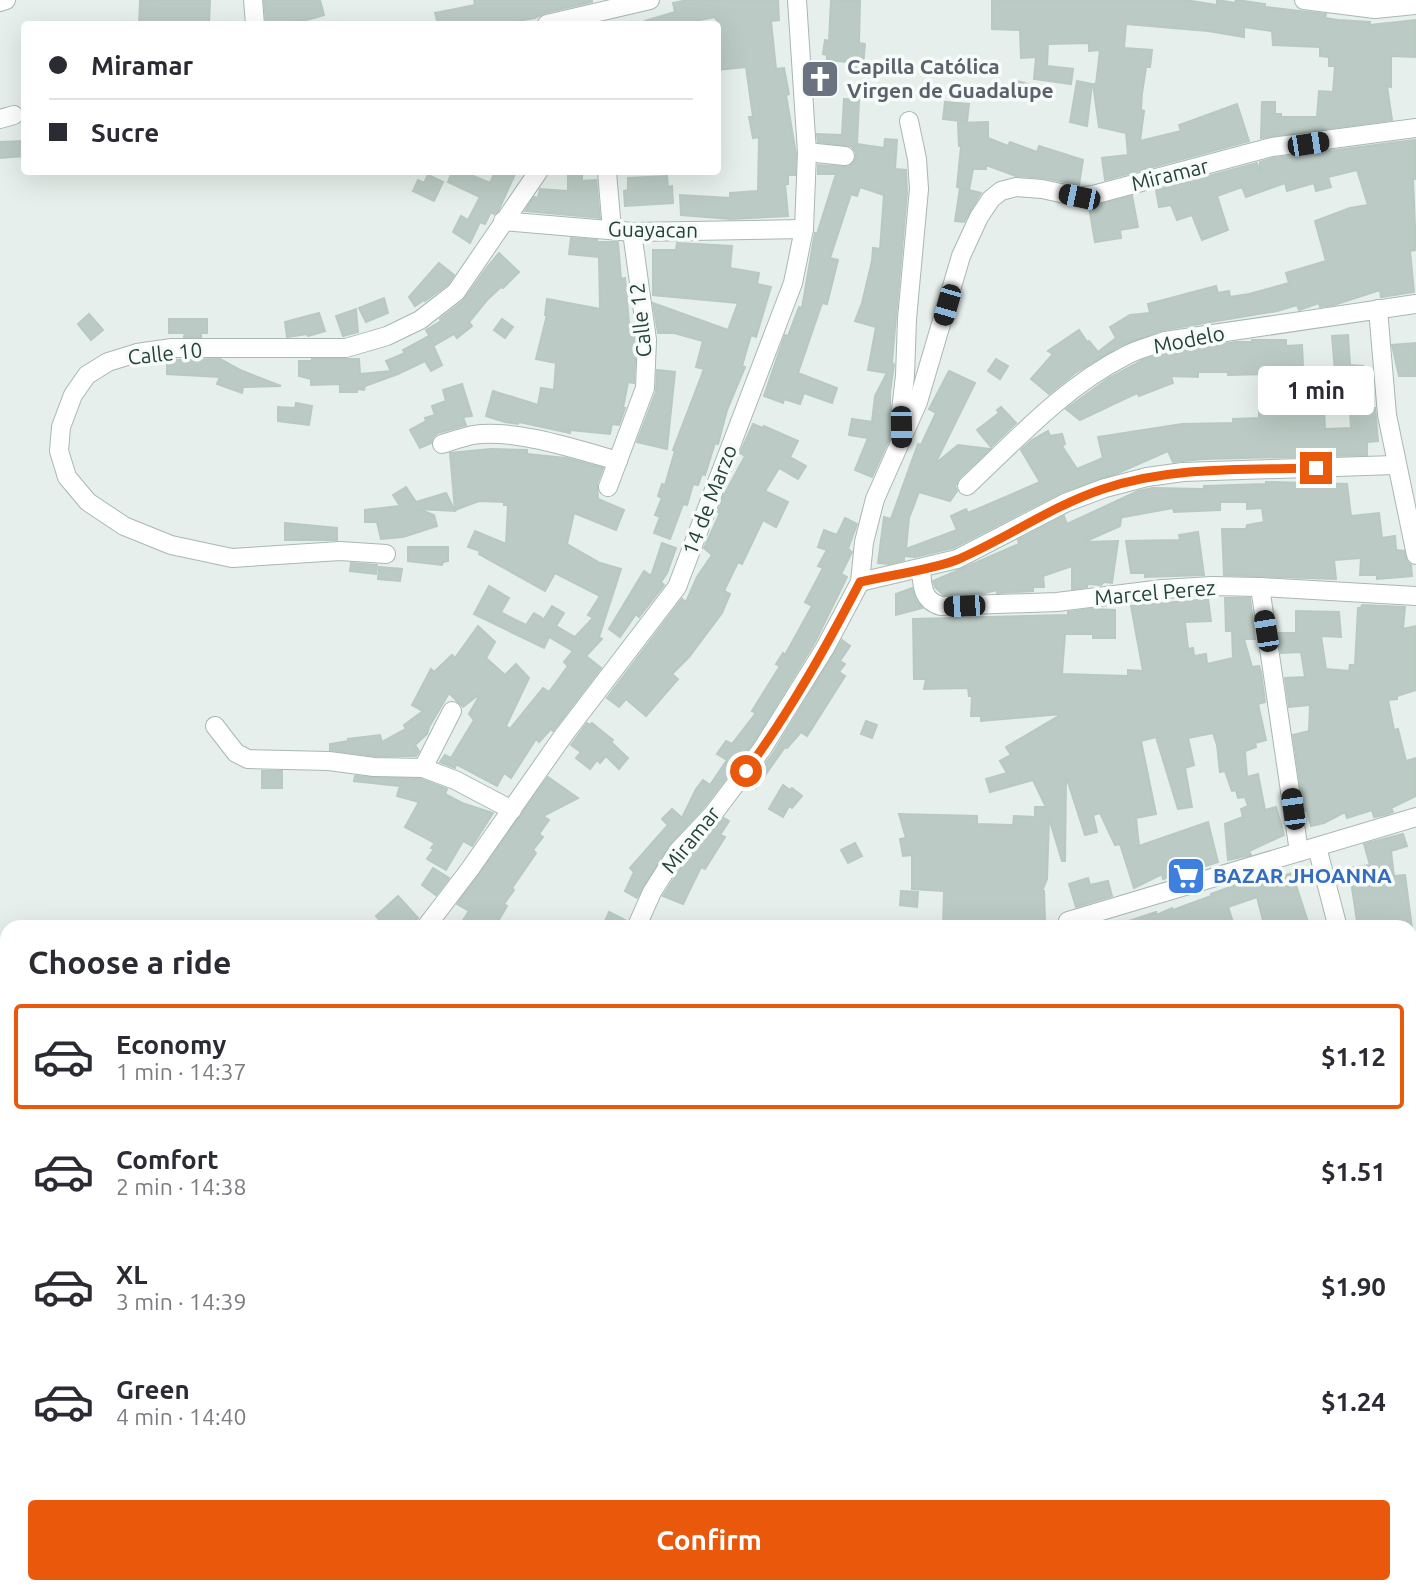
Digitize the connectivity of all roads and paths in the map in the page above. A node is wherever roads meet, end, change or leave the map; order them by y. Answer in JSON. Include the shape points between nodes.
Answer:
{"nodes":[{"id":1,"x":6,"y":0,"type":"edge"},
{"id":2,"x":253,"y":0,"type":"edge"},
{"id":3,"x":650,"y":0,"type":"edge"},
{"id":4,"x":797,"y":0,"type":"edge"},
{"id":5,"x":1304,"y":0,"type":"edge"},
{"id":6,"x":0,"y":2,"type":"edge"},
{"id":7,"x":1416,"y":5,"type":"edge"},
{"id":8,"x":604,"y":12,"type":"edge"},
{"id":9,"x":255,"y":21,"type":"edge"},
{"id":10,"x":579,"y":21,"type":"edge"},
{"id":11,"x":909,"y":121,"type":"dead end"},
{"id":12,"x":1416,"y":128,"type":"edge"},
{"id":13,"x":807,"y":152,"type":"junction"},
{"id":14,"x":845,"y":156,"type":"dead end"},
{"id":15,"x":536,"y":175,"type":"edge"},
{"id":16,"x":607,"y":175,"type":"edge"},
{"id":17,"x":503,"y":221,"type":"junction"},
{"id":18,"x":804,"y":229,"type":"junction"},
{"id":19,"x":612,"y":230,"type":"junction"},
{"id":20,"x":632,"y":232,"type":"junction"},
{"id":21,"x":1416,"y":304,"type":"edge"},
{"id":22,"x":1378,"y":309,"type":"junction"},
{"id":23,"x":901,"y":443,"type":"junction"},
{"id":24,"x":442,"y":444,"type":"dead end"},
{"id":25,"x":618,"y":461,"type":"junction"},
{"id":26,"x":1395,"y":465,"type":"junction"},
{"id":27,"x":608,"y":486,"type":"dead end"},
{"id":28,"x":967,"y":486,"type":"dead end"},
{"id":29,"x":386,"y":554,"type":"dead end"},
{"id":30,"x":1416,"y":555,"type":"edge"},
{"id":31,"x":921,"y":568,"type":"junction"},
{"id":32,"x":860,"y":582,"type":"junction"},
{"id":33,"x":1259,"y":587,"type":"junction"},
{"id":34,"x":1416,"y":596,"type":"edge"},
{"id":35,"x":452,"y":711,"type":"dead end"},
{"id":36,"x":215,"y":726,"type":"dead end"},
{"id":37,"x":423,"y":768,"type":"junction"},
{"id":38,"x":512,"y":810,"type":"junction"},
{"id":39,"x":1416,"y":817,"type":"edge"},
{"id":40,"x":1317,"y":848,"type":"junction"},
{"id":41,"x":1299,"y":852,"type":"junction"},
{"id":42,"x":431,"y":920,"type":"edge"},
{"id":43,"x":640,"y":920,"type":"edge"},
{"id":44,"x":1071,"y":920,"type":"edge"},
{"id":45,"x":1336,"y":920,"type":"edge"}],
"edges":[{"from":1,"to":6,"type":"street"},
{"from":2,"to":9,"type":"street"},
{"from":3,"to":8,"type":"street"},
{"from":4,"to":13,"type":"street","name":"14 de Marzo"},
{"from":5,"to":7,"type":"street","via":[[1375,9]]},
{"from":8,"to":10,"type":"street"},
{"from":11,"to":23,"type":"street","via":[[919,189]]},
{"from":12,"to":23,"type":"street","name":"Miramar","via":[[1272,148],[1093,195],[1016,187],[1001,191],[979,217],[961,256],[918,402]]},
{"from":13,"to":14,"type":"street"},
{"from":13,"to":18,"type":"street","name":"14 de Marzo"},
{"from":15,"to":17,"type":"street","name":"Calle 10"},
{"from":16,"to":19,"type":"street"},
{"from":17,"to":19,"type":"street","name":"Guayacan"},
{"from":17,"to":29,"type":"street","name":"Calle 10","via":[[456,292],[419,320],[387,335],[346,348],[172,348],[137,353],[87,375],[73,395],[61,427],[59,451],[67,477],[88,502],[124,526],[171,545],[232,558],[340,551]]},
{"from":18,"to":20,"type":"street","name":"Guayacan"},
{"from":18,"to":38,"type":"street","name":"14 de Marzo","via":[[793,283],[677,587]]},
{"from":19,"to":20,"type":"street","name":"Guayacan"},
{"from":20,"to":25,"type":"street","name":"Calle 12","via":[[647,340],[645,387]]},
{"from":21,"to":22,"type":"street","name":"Modelo"},
{"from":22,"to":26,"type":"street","via":[[1383,388]]},
{"from":22,"to":28,"type":"street","name":"Modelo","via":[[1165,341],[1127,354],[1042,415]]},
{"from":23,"to":32,"type":"street","name":"Miramar","via":[[875,499]]},
{"from":24,"to":25,"type":"street","via":[[475,435],[505,435]]},
{"from":25,"to":27,"type":"street","name":"Calle 12"},
{"from":26,"to":30,"type":"street"},
{"from":26,"to":31,"type":"street","via":[[1146,477],[1065,503],[957,559]]},
{"from":31,"to":32,"type":"street"},
{"from":31,"to":33,"type":"street","name":"Marcel Perez","via":[[925,594],[932,604],[941,606],[1057,602],[1163,589]]},
{"from":32,"to":43,"type":"street","name":"Miramar","via":[[762,749],[678,851]]},
{"from":33,"to":34,"type":"street","name":"Marcel Perez"},
{"from":33,"to":41,"type":"street"},
{"from":35,"to":37,"type":"street"},
{"from":36,"to":37,"type":"street","via":[[236,753],[248,760]]},
{"from":37,"to":38,"type":"street"},
{"from":38,"to":42,"type":"street","name":"14 de Marzo"},
{"from":39,"to":40,"type":"street"},
{"from":40,"to":41,"type":"street"},
{"from":40,"to":45,"type":"street"},
{"from":41,"to":44,"type":"street"}]}
